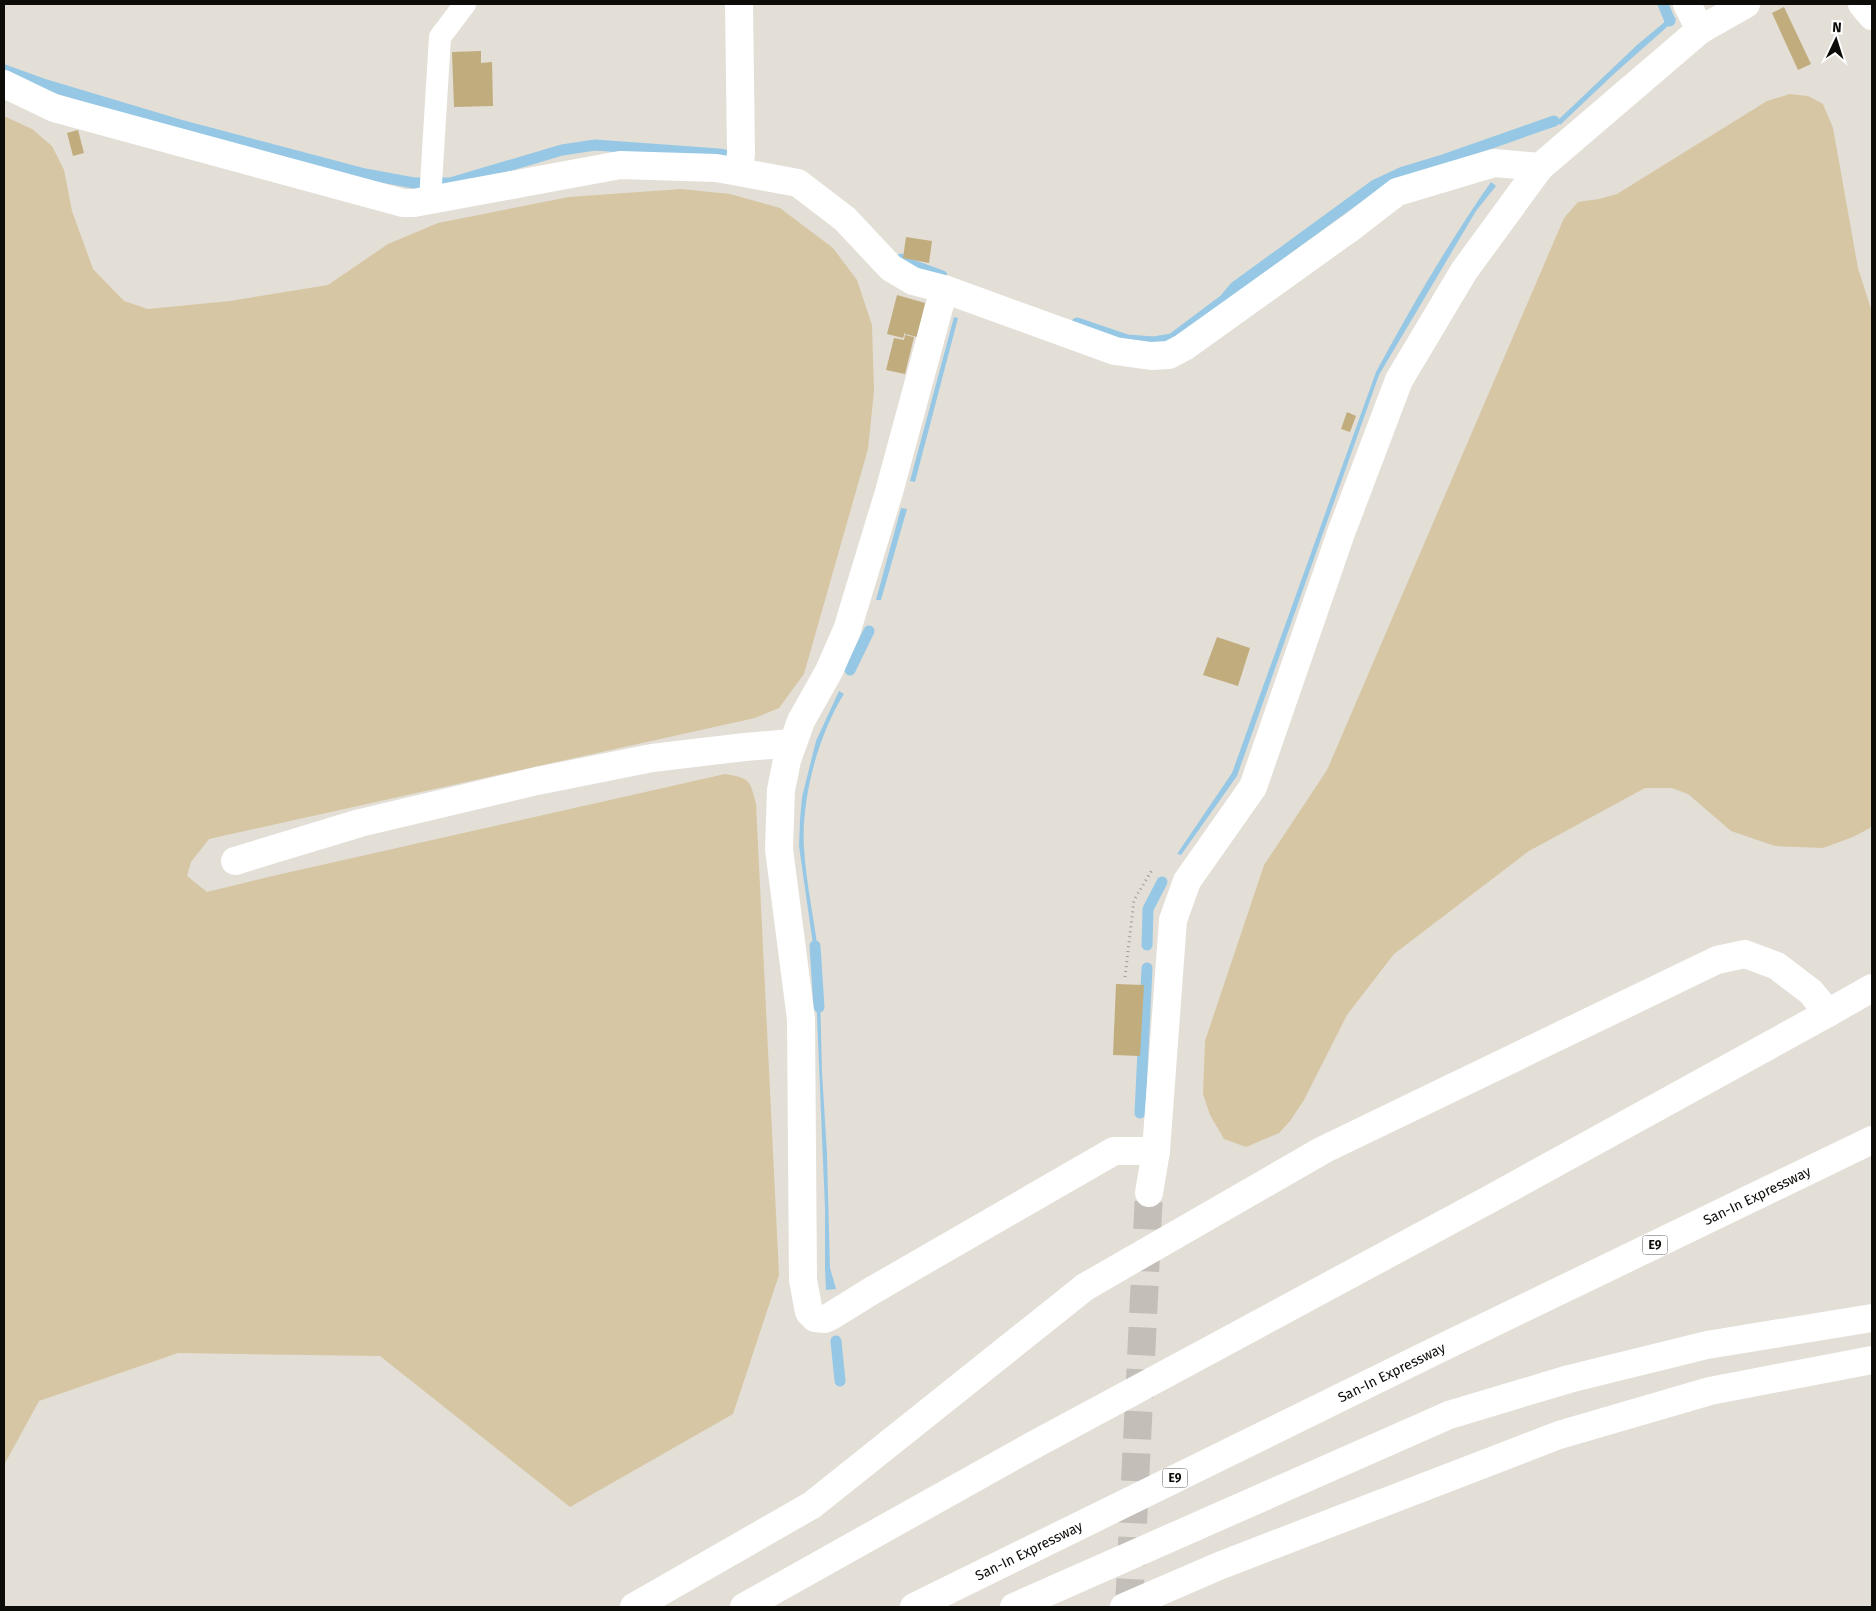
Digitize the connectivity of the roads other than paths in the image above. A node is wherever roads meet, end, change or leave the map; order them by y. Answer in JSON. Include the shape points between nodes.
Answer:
{"nodes":[{"id":1,"x":465,"y":4,"type":"edge"},
{"id":2,"x":739,"y":4,"type":"edge"},
{"id":3,"x":1687,"y":4,"type":"edge"},
{"id":4,"x":1746,"y":4,"type":"edge"},
{"id":5,"x":1862,"y":4,"type":"edge"},
{"id":6,"x":1872,"y":16,"type":"edge"},
{"id":7,"x":1700,"y":30,"type":"junction"},
{"id":8,"x":4,"y":84,"type":"edge"},
{"id":9,"x":1540,"y":167,"type":"junction"},
{"id":10,"x":739,"y":172,"type":"junction"},
{"id":11,"x":430,"y":200,"type":"junction"},
{"id":12,"x":944,"y":289,"type":"junction"},
{"id":13,"x":793,"y":744,"type":"junction"},
{"id":14,"x":235,"y":861,"type":"dead end"},
{"id":15,"x":1872,"y":988,"type":"edge"},
{"id":16,"x":1828,"y":1013,"type":"junction"},
{"id":17,"x":1872,"y":1140,"type":"edge"},
{"id":18,"x":1156,"y":1151,"type":"junction"},
{"id":19,"x":1149,"y":1194,"type":"tunnel mouth"},
{"id":20,"x":1872,"y":1318,"type":"edge"},
{"id":21,"x":1872,"y":1360,"type":"edge"},
{"id":22,"x":634,"y":1607,"type":"edge"},
{"id":23,"x":744,"y":1607,"type":"edge"},
{"id":24,"x":914,"y":1607,"type":"edge"},
{"id":25,"x":1014,"y":1607,"type":"edge"},
{"id":26,"x":1124,"y":1607,"type":"edge"}],
"edges":[{"from":1,"to":11,"type":"lane","via":[[440,37]]},
{"from":2,"to":10,"type":"main road"},
{"from":3,"to":7,"type":"main road"},
{"from":4,"to":7,"type":"main road"},
{"from":5,"to":6,"type":"main road"},
{"from":7,"to":9,"type":"main road"},
{"from":8,"to":11,"type":"main road","via":[[63,111],[403,203]]},
{"from":9,"to":12,"type":"main road","via":[[1494,162],[1397,192],[1169,355],[1151,356],[1115,350]]},
{"from":9,"to":18,"type":"main road","via":[[1464,272],[1399,380],[1341,533],[1252,787],[1187,882],[1173,920]]},
{"from":10,"to":11,"type":"main road","via":[[716,168],[620,165]]},
{"from":10,"to":12,"type":"main road","via":[[798,183],[845,219],[891,268],[913,281]]},
{"from":12,"to":13,"type":"main road","via":[[889,492],[847,630],[829,672],[801,721]]},
{"from":13,"to":14,"type":"main road","via":[[745,746],[652,758],[537,781],[360,823]]},
{"from":13,"to":18,"type":"main road","via":[[786,760],[781,790],[779,849],[801,1019],[803,1280],[809,1312],[815,1318],[831,1316],[1114,1151]]},
{"from":15,"to":16,"type":"main road"},
{"from":16,"to":22,"type":"main road","via":[[1811,992],[1777,966],[1745,954],[1717,960],[1323,1150],[1085,1287],[812,1505]]},
{"from":16,"to":23,"type":"main road","via":[[1030,1447]]},
{"from":17,"to":24,"type":"main road","name":"San-In Expressway","number":"E9"},
{"from":18,"to":19,"type":"main road"},
{"from":20,"to":25,"type":"main road","via":[[1707,1345],[1569,1379],[1449,1415]]},
{"from":21,"to":26,"type":"main road","via":[[1710,1391],[1559,1435],[1219,1566]]}]}
